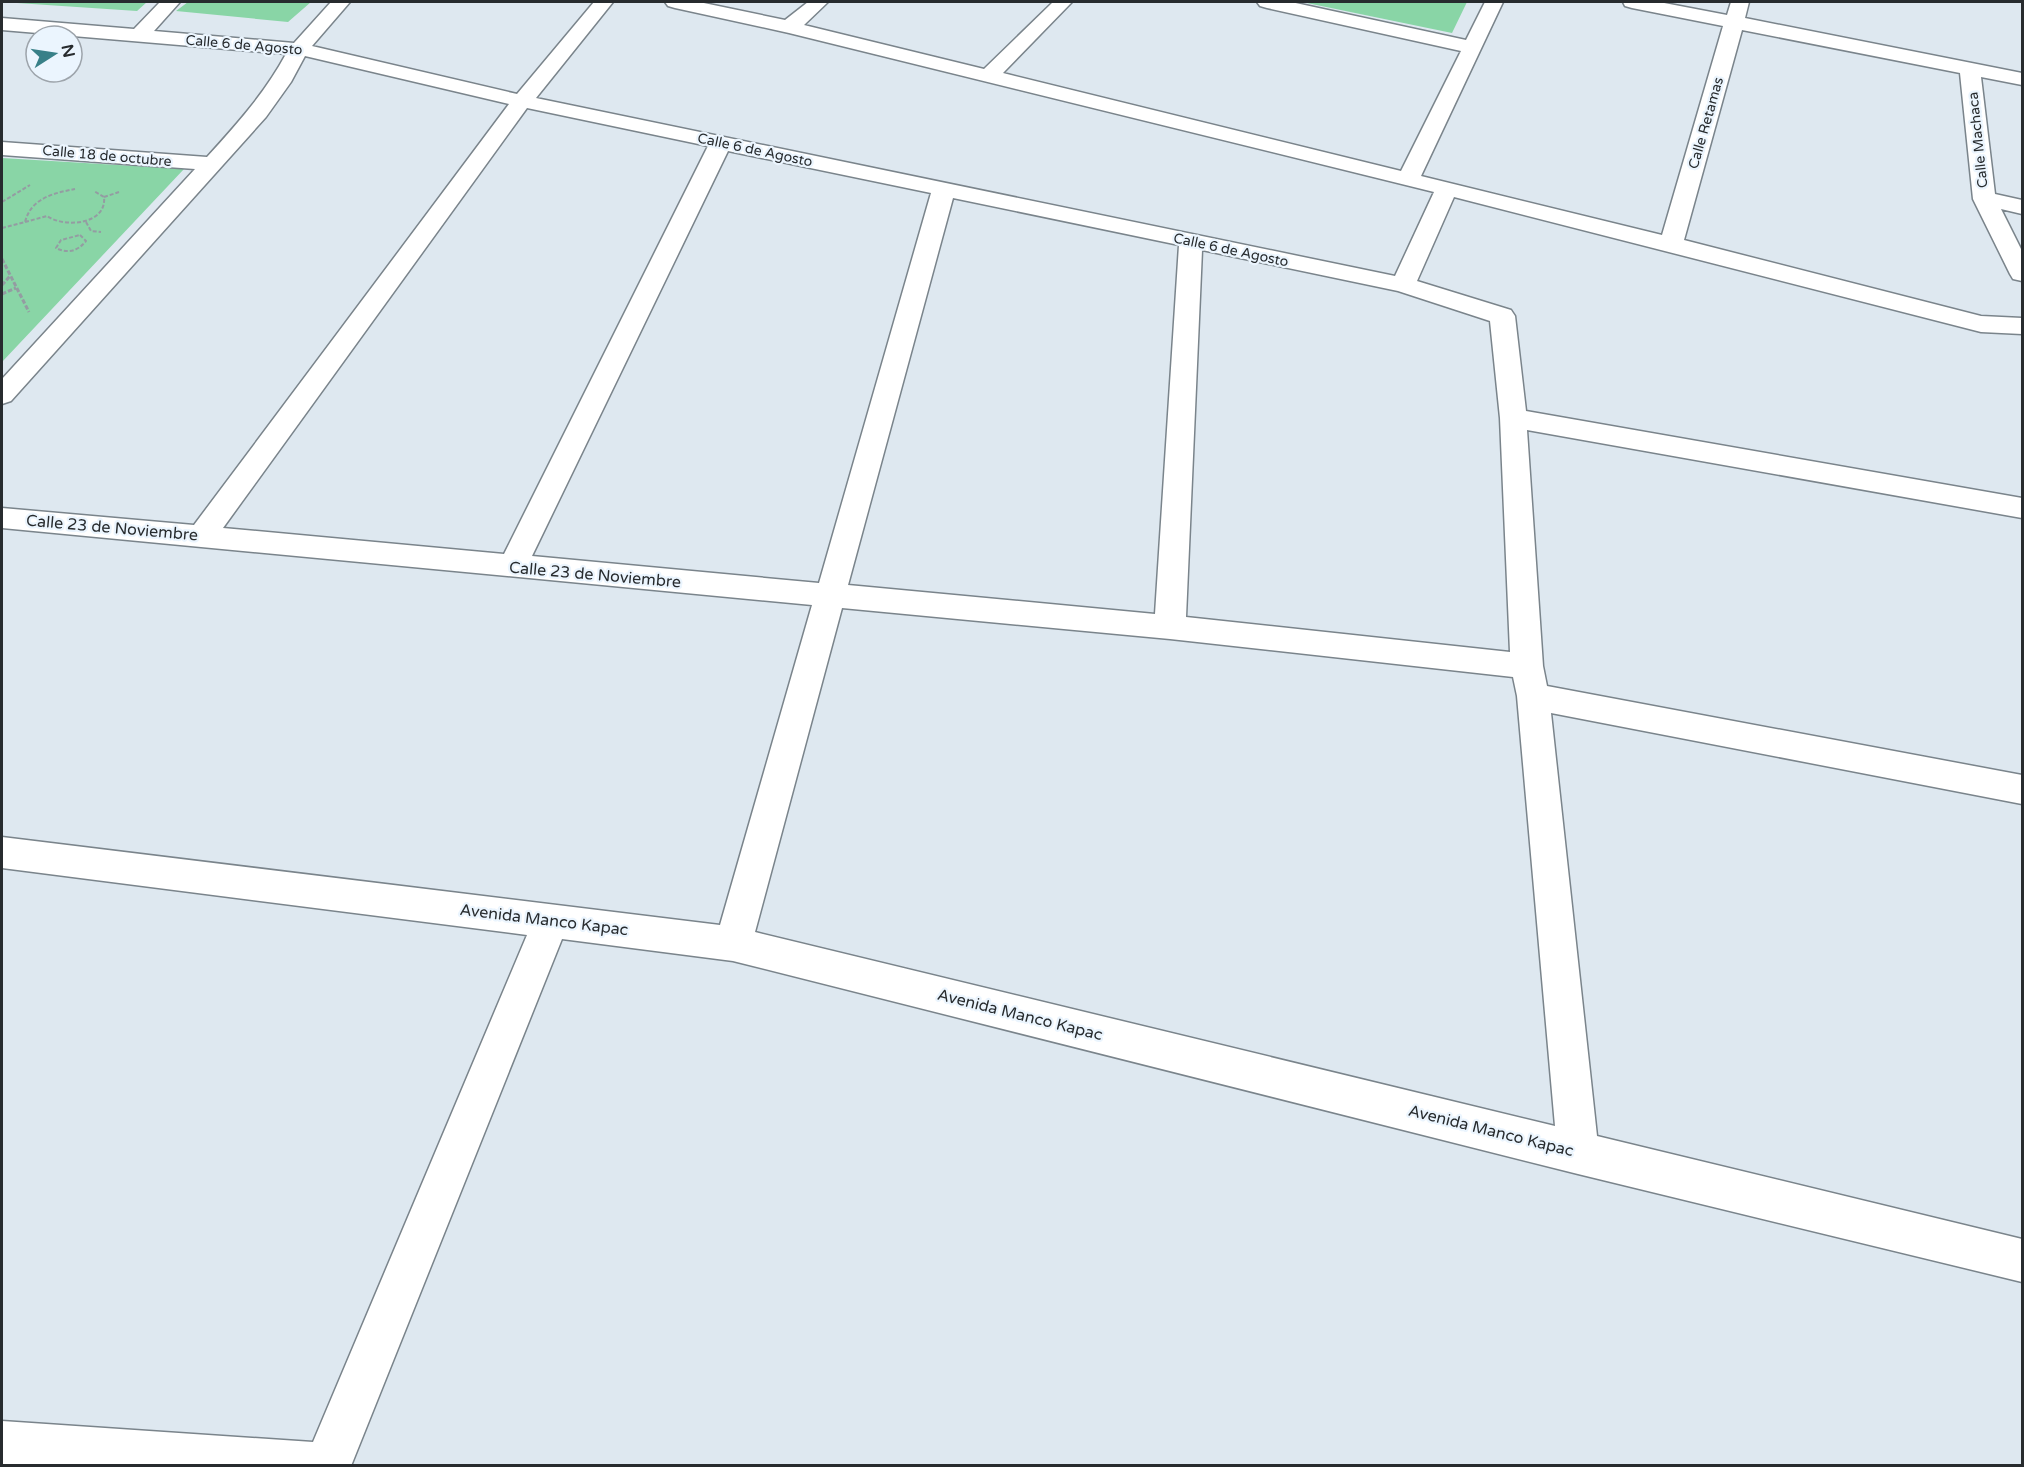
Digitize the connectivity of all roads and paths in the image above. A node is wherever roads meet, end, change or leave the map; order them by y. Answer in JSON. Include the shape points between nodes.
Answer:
{"nodes":[{"id":1,"x":170,"y":2,"type":"edge"},
{"id":2,"x":341,"y":2,"type":"edge"},
{"id":3,"x":604,"y":2,"type":"edge"},
{"id":4,"x":675,"y":2,"type":"edge"},
{"id":5,"x":819,"y":2,"type":"edge"},
{"id":6,"x":1063,"y":2,"type":"edge"},
{"id":7,"x":1267,"y":2,"type":"edge"},
{"id":8,"x":1494,"y":2,"type":"edge"},
{"id":9,"x":1632,"y":2,"type":"edge"},
{"id":10,"x":1738,"y":11,"type":"edge"},
{"id":11,"x":2,"y":24,"type":"edge"},
{"id":12,"x":789,"y":27,"type":"junction"},
{"id":13,"x":139,"y":36,"type":"junction"},
{"id":14,"x":1471,"y":46,"type":"junction"},
{"id":15,"x":299,"y":49,"type":"junction"},
{"id":16,"x":1970,"y":69,"type":"junction"},
{"id":17,"x":988,"y":77,"type":"junction"},
{"id":18,"x":2022,"y":79,"type":"edge"},
{"id":19,"x":522,"y":101,"type":"junction"},
{"id":20,"x":721,"y":143,"type":"junction"},
{"id":21,"x":2,"y":148,"type":"edge"},
{"id":22,"x":212,"y":164,"type":"junction"},
{"id":23,"x":1408,"y":180,"type":"junction"},
{"id":24,"x":78,"y":189,"type":"dead end"},
{"id":25,"x":89,"y":189,"type":"dead end"},
{"id":26,"x":944,"y":189,"type":"junction"},
{"id":27,"x":1446,"y":190,"type":"junction"},
{"id":28,"x":1984,"y":199,"type":"junction"},
{"id":29,"x":2022,"y":207,"type":"edge"},
{"id":30,"x":25,"y":222,"type":"junction"},
{"id":31,"x":2,"y":228,"type":"edge"},
{"id":32,"x":92,"y":231,"type":"dead end"},
{"id":33,"x":84,"y":237,"type":"junction"},
{"id":34,"x":1191,"y":242,"type":"junction"},
{"id":35,"x":1671,"y":244,"type":"junction"},
{"id":36,"x":2,"y":260,"type":"edge"},
{"id":37,"x":2,"y":267,"type":"edge"},
{"id":38,"x":6,"y":269,"type":"junction"},
{"id":39,"x":2022,"y":274,"type":"edge"},
{"id":40,"x":10,"y":276,"type":"junction"},
{"id":41,"x":2,"y":285,"type":"edge"},
{"id":42,"x":1403,"y":285,"type":"junction"},
{"id":43,"x":16,"y":288,"type":"junction"},
{"id":44,"x":2,"y":294,"type":"edge"},
{"id":45,"x":33,"y":318,"type":"dead end"},
{"id":46,"x":2022,"y":326,"type":"edge"},
{"id":47,"x":2,"y":395,"type":"edge"},
{"id":48,"x":1513,"y":418,"type":"junction"},
{"id":49,"x":2022,"y":508,"type":"edge"},
{"id":50,"x":2,"y":518,"type":"edge"},
{"id":51,"x":201,"y":537,"type":"junction"},
{"id":52,"x":512,"y":567,"type":"junction"},
{"id":53,"x":830,"y":597,"type":"junction"},
{"id":54,"x":1170,"y":627,"type":"junction"},
{"id":55,"x":1530,"y":681,"type":"junction"},
{"id":56,"x":2022,"y":789,"type":"edge"},
{"id":57,"x":2,"y":852,"type":"edge"},
{"id":58,"x":551,"y":921,"type":"junction"},
{"id":59,"x":733,"y":944,"type":"junction"},
{"id":60,"x":1578,"y":1153,"type":"junction"},
{"id":61,"x":2022,"y":1261,"type":"edge"},
{"id":62,"x":2,"y":1444,"type":"edge"},
{"id":63,"x":318,"y":1466,"type":"edge"},
{"id":64,"x":327,"y":1466,"type":"edge"}],
"edges":[{"from":1,"to":13,"type":"street"},
{"from":2,"to":15,"type":"street"},
{"from":3,"to":19,"type":"street"},
{"from":4,"to":12,"type":"street"},
{"from":5,"to":12,"type":"street"},
{"from":6,"to":17,"type":"street"},
{"from":7,"to":14,"type":"street"},
{"from":8,"to":14,"type":"street"},
{"from":9,"to":10,"type":"street"},
{"from":10,"to":16,"type":"street"},
{"from":10,"to":35,"type":"street","name":"Calle Retamas"},
{"from":11,"to":13,"type":"street","name":"Calle 6 de Agosto"},
{"from":12,"to":17,"type":"street"},
{"from":13,"to":15,"type":"street","name":"Calle 6 de Agosto"},
{"from":14,"to":23,"type":"street"},
{"from":15,"to":19,"type":"street","name":"Calle 6 de Agosto"},
{"from":15,"to":22,"type":"street","via":[[259,112]]},
{"from":16,"to":18,"type":"street"},
{"from":16,"to":28,"type":"street","name":"Calle Machaca"},
{"from":17,"to":23,"type":"street"},
{"from":19,"to":20,"type":"street","name":"Calle 6 de Agosto"},
{"from":19,"to":51,"type":"street"},
{"from":20,"to":26,"type":"street","name":"Calle 6 de Agosto"},
{"from":20,"to":52,"type":"street"},
{"from":21,"to":22,"type":"street","name":"Calle 18 de octubre"},
{"from":22,"to":47,"type":"street"},
{"from":23,"to":27,"type":"street"},
{"from":24,"to":30,"type":"path","via":[[39,201],[30,208]]},
{"from":25,"to":30,"type":"path","via":[[99,192],[105,203],[86,222],[54,221],[47,216]]},
{"from":26,"to":34,"type":"street","name":"Calle 6 de Agosto"},
{"from":26,"to":53,"type":"street"},
{"from":27,"to":35,"type":"street"},
{"from":27,"to":42,"type":"street"},
{"from":28,"to":29,"type":"street"},
{"from":28,"to":39,"type":"street","name":"Calle Machaca"},
{"from":30,"to":31,"type":"path"},
{"from":32,"to":33,"type":"path"},
{"from":33,"to":33,"type":"path","via":[[85,243],[75,250],[65,252],[56,248],[66,238]]},
{"from":34,"to":42,"type":"street","name":"Calle 6 de Agosto"},
{"from":34,"to":54,"type":"street"},
{"from":35,"to":46,"type":"street","via":[[1981,324]]},
{"from":36,"to":38,"type":"path"},
{"from":37,"to":38,"type":"path"},
{"from":38,"to":40,"type":"path"},
{"from":40,"to":41,"type":"path"},
{"from":40,"to":43,"type":"path"},
{"from":42,"to":48,"type":"street","name":"Calle 6 de Agosto","via":[[1502,316]]},
{"from":43,"to":44,"type":"path"},
{"from":43,"to":45,"type":"path"},
{"from":48,"to":49,"type":"street"},
{"from":48,"to":55,"type":"street"},
{"from":50,"to":51,"type":"street","name":"Calle 23 de Noviembre"},
{"from":51,"to":52,"type":"street","name":"Calle 23 de Noviembre"},
{"from":52,"to":53,"type":"street","name":"Calle 23 de Noviembre"},
{"from":53,"to":54,"type":"street","name":"Calle 23 de Noviembre"},
{"from":53,"to":59,"type":"street"},
{"from":54,"to":55,"type":"street","name":"Calle 23 de Noviembre"},
{"from":55,"to":56,"type":"street","name":"Calle 23 de Noviembre"},
{"from":55,"to":60,"type":"street"},
{"from":57,"to":58,"type":"street","name":"Avenida Manco Kapac"},
{"from":58,"to":59,"type":"street","name":"Avenida Manco Kapac"},
{"from":58,"to":64,"type":"street"},
{"from":59,"to":60,"type":"street","name":"Avenida Manco Kapac"},
{"from":60,"to":61,"type":"street","name":"Avenida Manco Kapac"},
{"from":62,"to":63,"type":"street"}]}
